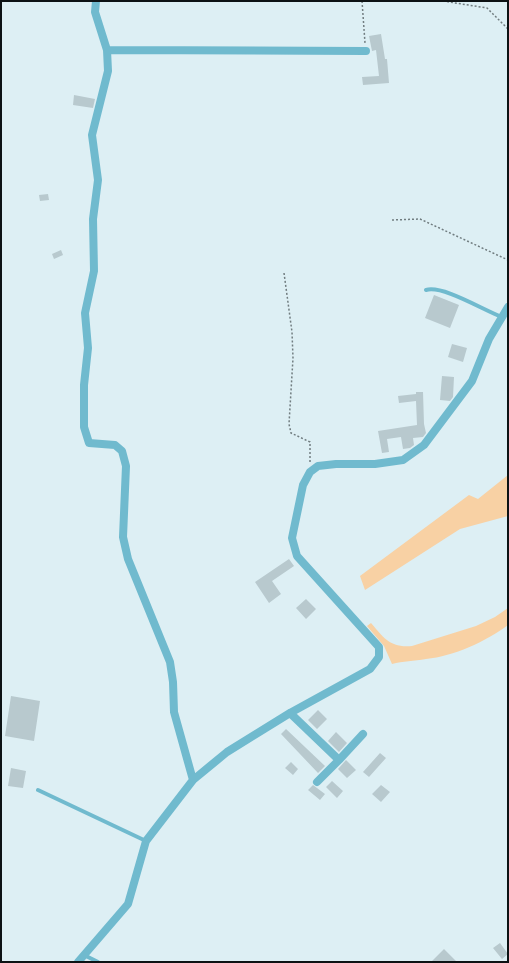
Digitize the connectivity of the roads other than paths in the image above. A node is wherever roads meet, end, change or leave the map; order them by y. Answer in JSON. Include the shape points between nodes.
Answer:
{"nodes":[{"id":1,"x":96,"y":1,"type":"edge"},
{"id":2,"x":107,"y":50,"type":"junction"},
{"id":3,"x":366,"y":51,"type":"road end"},
{"id":4,"x":426,"y":290,"type":"dead end"},
{"id":5,"x":508,"y":307,"type":"edge"},
{"id":6,"x":502,"y":317,"type":"junction"},
{"id":7,"x":290,"y":713,"type":"junction"},
{"id":8,"x":363,"y":734,"type":"dead end"},
{"id":9,"x":339,"y":760,"type":"junction"},
{"id":10,"x":193,"y":780,"type":"junction"},
{"id":11,"x":317,"y":782,"type":"dead end"},
{"id":12,"x":38,"y":790,"type":"dead end"},
{"id":13,"x":146,"y":841,"type":"junction"},
{"id":14,"x":84,"y":955,"type":"junction"},
{"id":15,"x":78,"y":962,"type":"edge"},
{"id":16,"x":98,"y":962,"type":"edge"}],
"edges":[{"from":1,"to":2,"type":"street","via":[[95,12]]},
{"from":2,"to":3,"type":"street"},
{"from":2,"to":10,"type":"street","via":[[108,71],[92,134],[98,180],[93,219],[94,272],[85,313],[88,348],[84,385],[84,427],[89,443],[115,445],[122,451],[126,466],[123,537],[128,559],[170,662],[174,712]]},
{"from":4,"to":6,"type":"lane","via":[[445,291]]},
{"from":5,"to":6,"type":"street"},
{"from":6,"to":7,"type":"street","via":[[488,339],[472,381],[424,444],[403,460],[375,464],[318,466],[310,472],[303,485],[292,538],[297,556],[379,647],[379,658],[370,668]]},
{"from":7,"to":9,"type":"street"},
{"from":7,"to":10,"type":"street","via":[[227,752]]},
{"from":8,"to":9,"type":"street"},
{"from":9,"to":11,"type":"street"},
{"from":10,"to":13,"type":"street"},
{"from":12,"to":13,"type":"lane"},
{"from":13,"to":14,"type":"street","via":[[128,904]]},
{"from":14,"to":15,"type":"street"},
{"from":14,"to":16,"type":"lane"}]}
